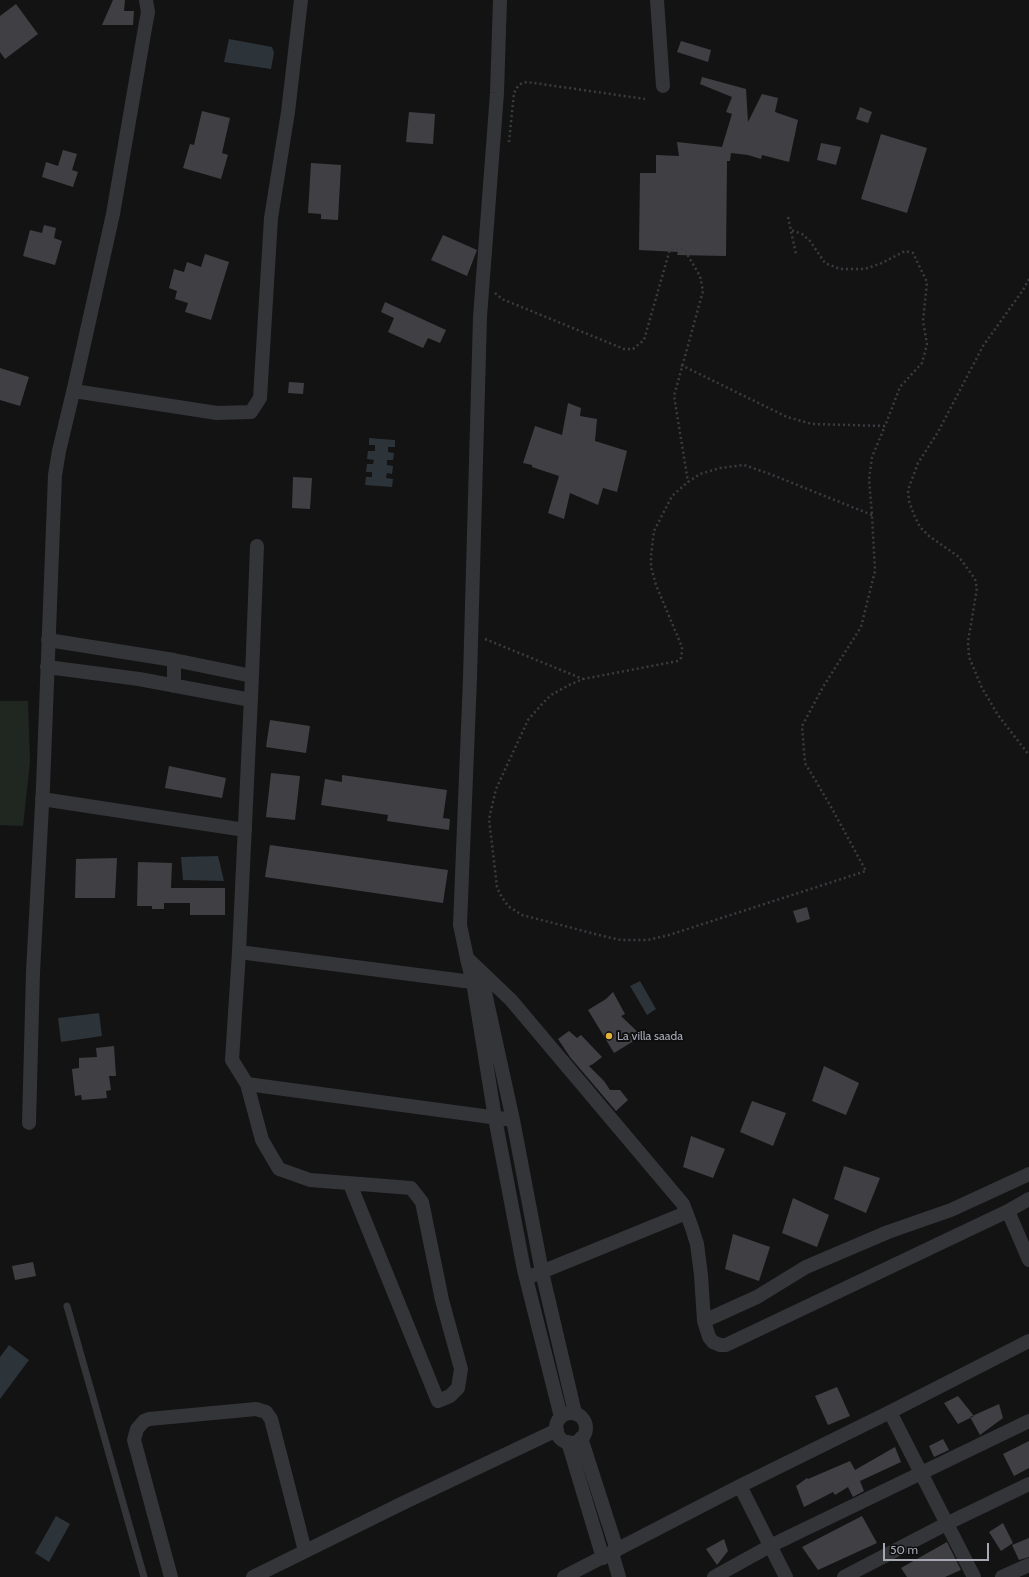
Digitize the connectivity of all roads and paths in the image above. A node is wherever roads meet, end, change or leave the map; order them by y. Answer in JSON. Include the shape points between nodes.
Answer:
{"nodes":[{"id":1,"x":146,"y":0,"type":"edge"},
{"id":2,"x":301,"y":0,"type":"edge"},
{"id":3,"x":500,"y":0,"type":"edge"},
{"id":4,"x":657,"y":0,"type":"edge"},
{"id":5,"x":664,"y":86,"type":"dead end"},
{"id":6,"x":645,"y":99,"type":"dead end"},
{"id":7,"x":508,"y":144,"type":"dead end"},
{"id":8,"x":788,"y":217,"type":"dead end"},
{"id":9,"x":791,"y":230,"type":"junction"},
{"id":10,"x":796,"y":254,"type":"dead end"},
{"id":11,"x":1029,"y":279,"type":"edge"},
{"id":12,"x":493,"y":288,"type":"dead end"},
{"id":13,"x":681,"y":366,"type":"junction"},
{"id":14,"x":74,"y":391,"type":"junction"},
{"id":15,"x":885,"y":426,"type":"junction"},
{"id":16,"x":688,"y":482,"type":"junction"},
{"id":17,"x":872,"y":515,"type":"junction"},
{"id":18,"x":257,"y":546,"type":"dead end"},
{"id":19,"x":471,"y":634,"type":"junction"},
{"id":20,"x":48,"y":640,"type":"junction"},
{"id":21,"x":174,"y":660,"type":"junction"},
{"id":22,"x":47,"y":667,"type":"junction"},
{"id":23,"x":252,"y":676,"type":"junction"},
{"id":24,"x":583,"y":679,"type":"junction"},
{"id":25,"x":174,"y":686,"type":"junction"},
{"id":26,"x":251,"y":700,"type":"junction"},
{"id":27,"x":1029,"y":755,"type":"edge"},
{"id":28,"x":42,"y":799,"type":"junction"},
{"id":29,"x":245,"y":830,"type":"junction"},
{"id":30,"x":239,"y":952,"type":"junction"},
{"id":31,"x":481,"y":980,"type":"junction"},
{"id":32,"x":247,"y":1084,"type":"junction"},
{"id":33,"x":495,"y":1118,"type":"junction"},
{"id":34,"x":513,"y":1120,"type":"junction"},
{"id":35,"x":29,"y":1123,"type":"dead end"},
{"id":36,"x":1029,"y":1174,"type":"edge"},
{"id":37,"x":350,"y":1184,"type":"junction"},
{"id":38,"x":1029,"y":1198,"type":"edge"},
{"id":39,"x":1008,"y":1210,"type":"junction"},
{"id":40,"x":686,"y":1213,"type":"junction"},
{"id":41,"x":1029,"y":1260,"type":"edge"},
{"id":42,"x":542,"y":1272,"type":"junction"},
{"id":43,"x":526,"y":1279,"type":"junction"},
{"id":44,"x":67,"y":1306,"type":"dead end"},
{"id":45,"x":704,"y":1321,"type":"junction"},
{"id":46,"x":1029,"y":1341,"type":"edge"},
{"id":47,"x":890,"y":1412,"type":"junction"},
{"id":48,"x":575,"y":1413,"type":"junction"},
{"id":49,"x":1029,"y":1421,"type":"edge"},
{"id":50,"x":559,"y":1424,"type":"junction"},
{"id":51,"x":581,"y":1438,"type":"junction"},
{"id":52,"x":568,"y":1442,"type":"junction"},
{"id":53,"x":921,"y":1474,"type":"junction"},
{"id":54,"x":1029,"y":1484,"type":"edge"},
{"id":55,"x":740,"y":1486,"type":"junction"},
{"id":56,"x":946,"y":1524,"type":"junction"},
{"id":57,"x":770,"y":1546,"type":"junction"},
{"id":58,"x":304,"y":1552,"type":"junction"},
{"id":59,"x":611,"y":1553,"type":"junction"},
{"id":60,"x":1029,"y":1565,"type":"edge"},
{"id":61,"x":144,"y":1577,"type":"edge"},
{"id":62,"x":171,"y":1577,"type":"edge"},
{"id":63,"x":253,"y":1577,"type":"edge"},
{"id":64,"x":564,"y":1577,"type":"edge"},
{"id":65,"x":619,"y":1577,"type":"edge"},
{"id":66,"x":714,"y":1577,"type":"edge"},
{"id":67,"x":786,"y":1577,"type":"edge"},
{"id":68,"x":844,"y":1577,"type":"edge"},
{"id":69,"x":974,"y":1577,"type":"edge"},
{"id":70,"x":1002,"y":1577,"type":"edge"}],
"edges":[{"from":1,"to":14,"type":"street","via":[[148,12],[113,214]]},
{"from":2,"to":14,"type":"street","via":[[288,112],[271,218],[260,398],[251,412],[217,413]]},
{"from":3,"to":19,"type":"street","via":[[497,93],[480,317]]},
{"from":4,"to":5,"type":"street"},
{"from":6,"to":7,"type":"path","via":[[522,83],[514,93]]},
{"from":8,"to":9,"type":"path"},
{"from":9,"to":10,"type":"path"},
{"from":9,"to":15,"type":"path","via":[[802,234],[810,241],[825,263],[840,269],[865,269],[905,251],[913,253],[916,259],[927,282],[923,320],[927,344],[922,363],[900,388]]},
{"from":11,"to":27,"type":"path","via":[[983,346],[938,432],[918,463],[908,490],[909,501],[920,527],[959,557],[975,579],[977,588],[968,642],[969,657],[982,688],[998,715]]},
{"from":12,"to":13,"type":"path","via":[[502,299],[624,350],[633,349],[644,340],[670,249],[684,249],[700,276],[703,290]]},
{"from":13,"to":15,"type":"path","via":[[787,417],[812,424]]},
{"from":13,"to":16,"type":"path","via":[[674,390],[674,401]]},
{"from":14,"to":20,"type":"street","via":[[55,474]]},
{"from":15,"to":17,"type":"path","via":[[872,457],[869,479]]},
{"from":16,"to":17,"type":"path","via":[[700,474],[744,465]]},
{"from":16,"to":24,"type":"path","via":[[672,496],[657,522],[652,538],[651,556],[656,585],[682,647],[681,658],[678,661]]},
{"from":17,"to":24,"type":"path","via":[[875,571],[861,627],[826,681],[802,726],[805,763],[866,871],[648,940],[608,937],[515,911],[503,900],[497,888],[489,819],[491,803],[528,720],[556,692]]},
{"from":18,"to":23,"type":"street"},
{"from":19,"to":24,"type":"path"},
{"from":19,"to":31,"type":"street","via":[[460,925],[467,958]]},
{"from":20,"to":21,"type":"street"},
{"from":20,"to":22,"type":"street"},
{"from":21,"to":23,"type":"street"},
{"from":21,"to":25,"type":"street"},
{"from":22,"to":25,"type":"street"},
{"from":22,"to":28,"type":"street"},
{"from":23,"to":26,"type":"street"},
{"from":25,"to":26,"type":"street"},
{"from":26,"to":29,"type":"street"},
{"from":28,"to":29,"type":"street"},
{"from":28,"to":35,"type":"street","via":[[33,972]]},
{"from":29,"to":30,"type":"street"},
{"from":30,"to":31,"type":"street"},
{"from":30,"to":32,"type":"street","via":[[232,1060]]},
{"from":31,"to":33,"type":"street"},
{"from":31,"to":34,"type":"street"},
{"from":31,"to":40,"type":"street","via":[[511,1000],[676,1195]]},
{"from":32,"to":33,"type":"street"},
{"from":32,"to":37,"type":"street","via":[[262,1140],[280,1169],[310,1180]]},
{"from":33,"to":34,"type":"street"},
{"from":33,"to":43,"type":"street"},
{"from":34,"to":42,"type":"street"},
{"from":36,"to":45,"type":"street","via":[[951,1210],[806,1266],[757,1297]]},
{"from":37,"to":37,"type":"street","via":[[411,1188],[422,1202],[442,1300],[461,1369],[458,1388],[450,1396],[438,1401]]},
{"from":38,"to":39,"type":"street"},
{"from":39,"to":41,"type":"street"},
{"from":39,"to":45,"type":"street","via":[[726,1345],[713,1342]]},
{"from":40,"to":42,"type":"street"},
{"from":40,"to":45,"type":"street","via":[[697,1244]]},
{"from":42,"to":43,"type":"street"},
{"from":42,"to":48,"type":"street"},
{"from":43,"to":50,"type":"street"},
{"from":44,"to":61,"type":"lane"},
{"from":46,"to":47,"type":"street"},
{"from":47,"to":53,"type":"street"},
{"from":47,"to":55,"type":"street"},
{"from":48,"to":50,"type":"street","via":[[568,1413]]},
{"from":48,"to":51,"type":"street","via":[[583,1418],[586,1424],[586,1430]]},
{"from":49,"to":53,"type":"street"},
{"from":50,"to":52,"type":"street","via":[[559,1436]]},
{"from":50,"to":58,"type":"street"},
{"from":51,"to":52,"type":"street"},
{"from":51,"to":59,"type":"street"},
{"from":52,"to":59,"type":"street"},
{"from":53,"to":56,"type":"street"},
{"from":53,"to":57,"type":"street"},
{"from":54,"to":56,"type":"street"},
{"from":55,"to":57,"type":"street"},
{"from":55,"to":59,"type":"street"},
{"from":56,"to":68,"type":"street"},
{"from":56,"to":69,"type":"street"},
{"from":57,"to":66,"type":"street"},
{"from":57,"to":67,"type":"street"},
{"from":58,"to":62,"type":"street","via":[[271,1419],[266,1412],[256,1409],[149,1419],[137,1429],[134,1440]]},
{"from":58,"to":63,"type":"street"},
{"from":59,"to":64,"type":"street"},
{"from":59,"to":65,"type":"street"},
{"from":60,"to":70,"type":"street"}]}
